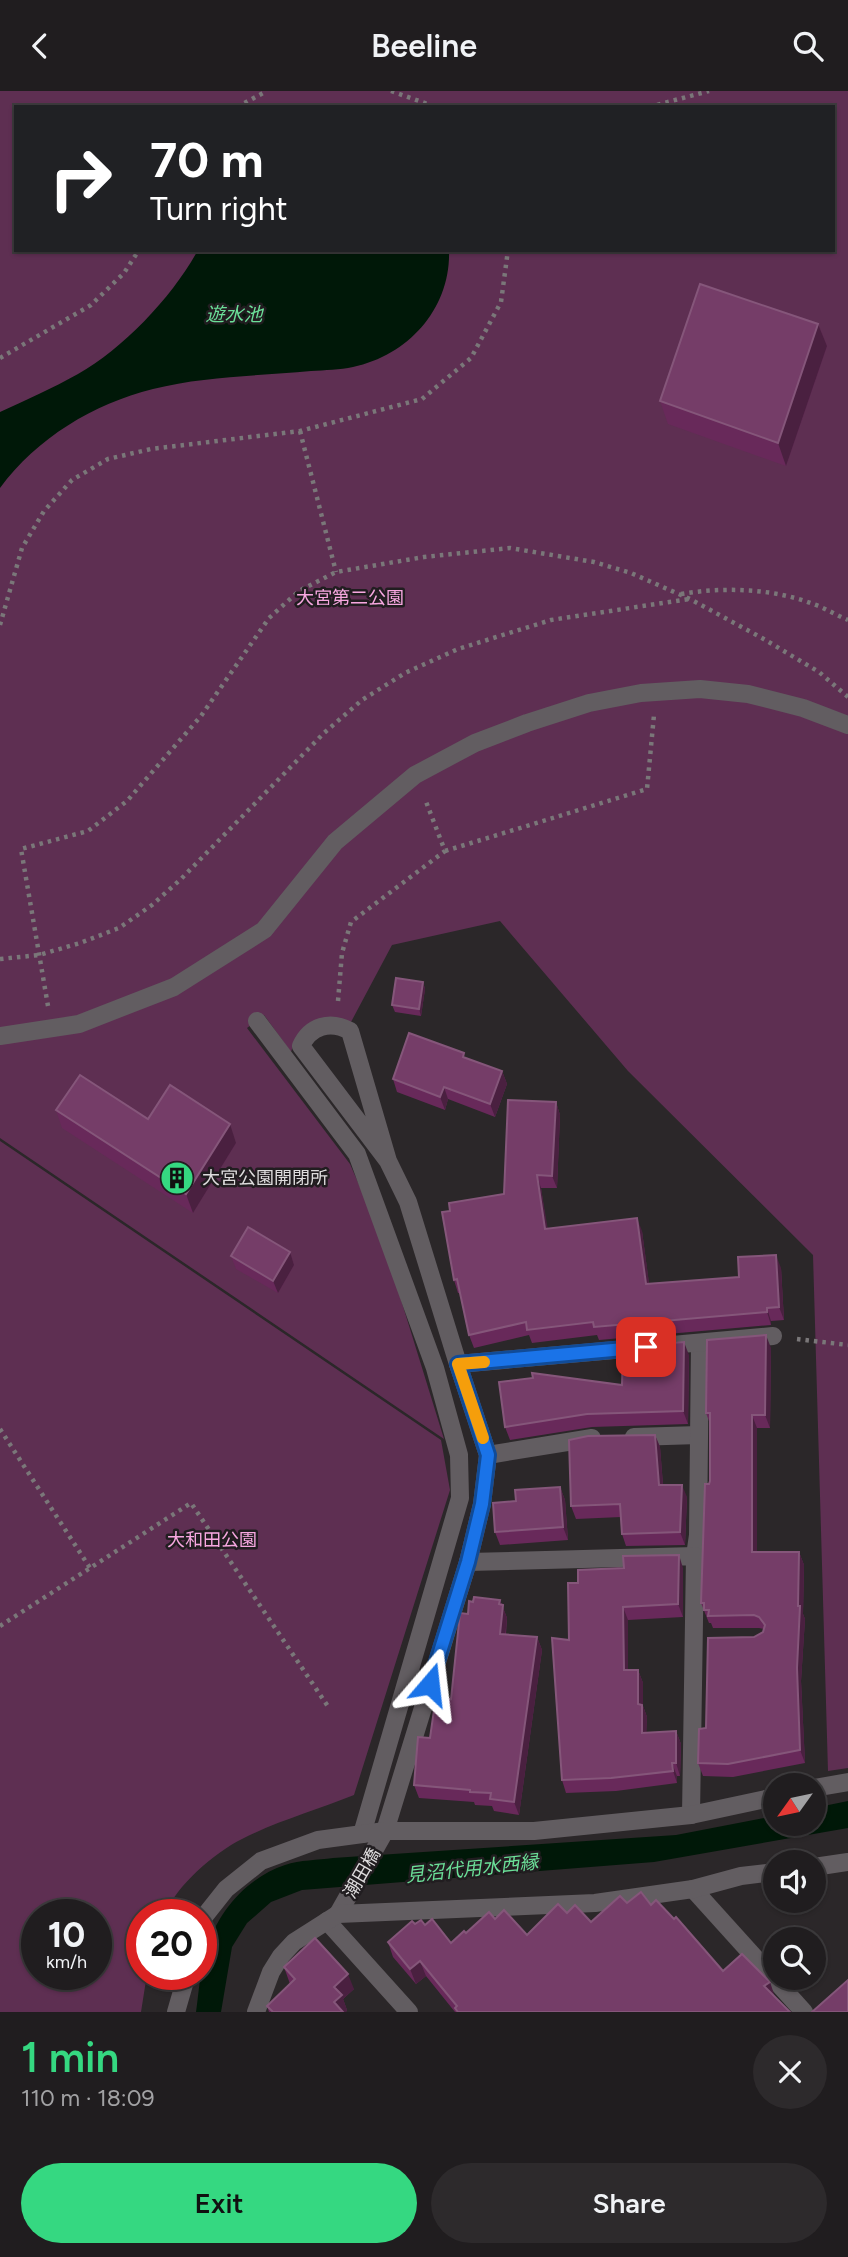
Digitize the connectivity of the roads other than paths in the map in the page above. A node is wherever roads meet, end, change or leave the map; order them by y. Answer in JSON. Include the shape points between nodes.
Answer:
{"nodes":[{"id":1,"x":848,"y":725,"type":"edge"},
{"id":2,"x":257,"y":1021,"type":"dead end"},
{"id":3,"x":0,"y":1036,"type":"edge"},
{"id":4,"x":388,"y":1161,"type":"junction"},
{"id":5,"x":773,"y":1336,"type":"road end"},
{"id":6,"x":700,"y":1343,"type":"junction"},
{"id":7,"x":458,"y":1364,"type":"junction"},
{"id":8,"x":699,"y":1435,"type":"junction"},
{"id":9,"x":488,"y":1455,"type":"junction"},
{"id":10,"x":695,"y":1556,"type":"junction"},
{"id":11,"x":468,"y":1562,"type":"junction"},
{"id":12,"x":845,"y":1783,"type":"edge"},
{"id":13,"x":826,"y":1786,"type":"edge"},
{"id":14,"x":763,"y":1800,"type":"edge"},
{"id":15,"x":691,"y":1815,"type":"junction"},
{"id":16,"x":385,"y":1831,"type":"junction"},
{"id":17,"x":362,"y":1834,"type":"junction"},
{"id":18,"x":848,"y":1862,"type":"edge"},
{"id":19,"x":826,"y":1865,"type":"edge"},
{"id":20,"x":763,"y":1873,"type":"edge"},
{"id":21,"x":693,"y":1889,"type":"junction"},
{"id":22,"x":217,"y":1900,"type":"edge"},
{"id":23,"x":332,"y":1918,"type":"junction"},
{"id":24,"x":182,"y":1990,"type":"edge"},
{"id":25,"x":176,"y":2012,"type":"edge"},
{"id":26,"x":256,"y":2012,"type":"edge"},
{"id":27,"x":409,"y":2012,"type":"edge"},
{"id":28,"x":804,"y":2012,"type":"edge"}],
"edges":[{"from":1,"to":3,"type":"street","via":[[748,694],[700,689],[589,702],[527,723],[475,743],[415,775],[335,842],[264,930],[174,987],[79,1024]]},
{"from":2,"to":17,"type":"street","via":[[357,1154],[435,1368],[459,1455],[460,1498]]},
{"from":4,"to":4,"type":"street","via":[[301,1046],[312,1030],[341,1026],[350,1031]]},
{"from":4,"to":7,"type":"street","via":[[408,1202]]},
{"from":5,"to":6,"type":"street"},
{"from":6,"to":7,"type":"street"},
{"from":6,"to":8,"type":"street"},
{"from":7,"to":9,"type":"street"},
{"from":8,"to":9,"type":"street","via":[[612,1437]]},
{"from":8,"to":10,"type":"street"},
{"from":9,"to":11,"type":"street","name":"潮田橋"},
{"from":10,"to":11,"type":"street"},
{"from":10,"to":15,"type":"street","via":[[701,1640]]},
{"from":11,"to":16,"type":"street","name":"潮田橋"},
{"from":12,"to":13,"type":"street"},
{"from":14,"to":15,"type":"street"},
{"from":15,"to":16,"type":"street","via":[[534,1831]]},
{"from":16,"to":17,"type":"street"},
{"from":16,"to":23,"type":"street","name":"潮田橋"},
{"from":17,"to":22,"type":"street","via":[[318,1840],[261,1861]]},
{"from":18,"to":19,"type":"street"},
{"from":20,"to":21,"type":"street"},
{"from":21,"to":23,"type":"street","via":[[595,1903]]},
{"from":21,"to":28,"type":"street"},
{"from":23,"to":26,"type":"street","via":[[281,1956]]},
{"from":23,"to":27,"type":"street"},
{"from":24,"to":25,"type":"street"}]}
